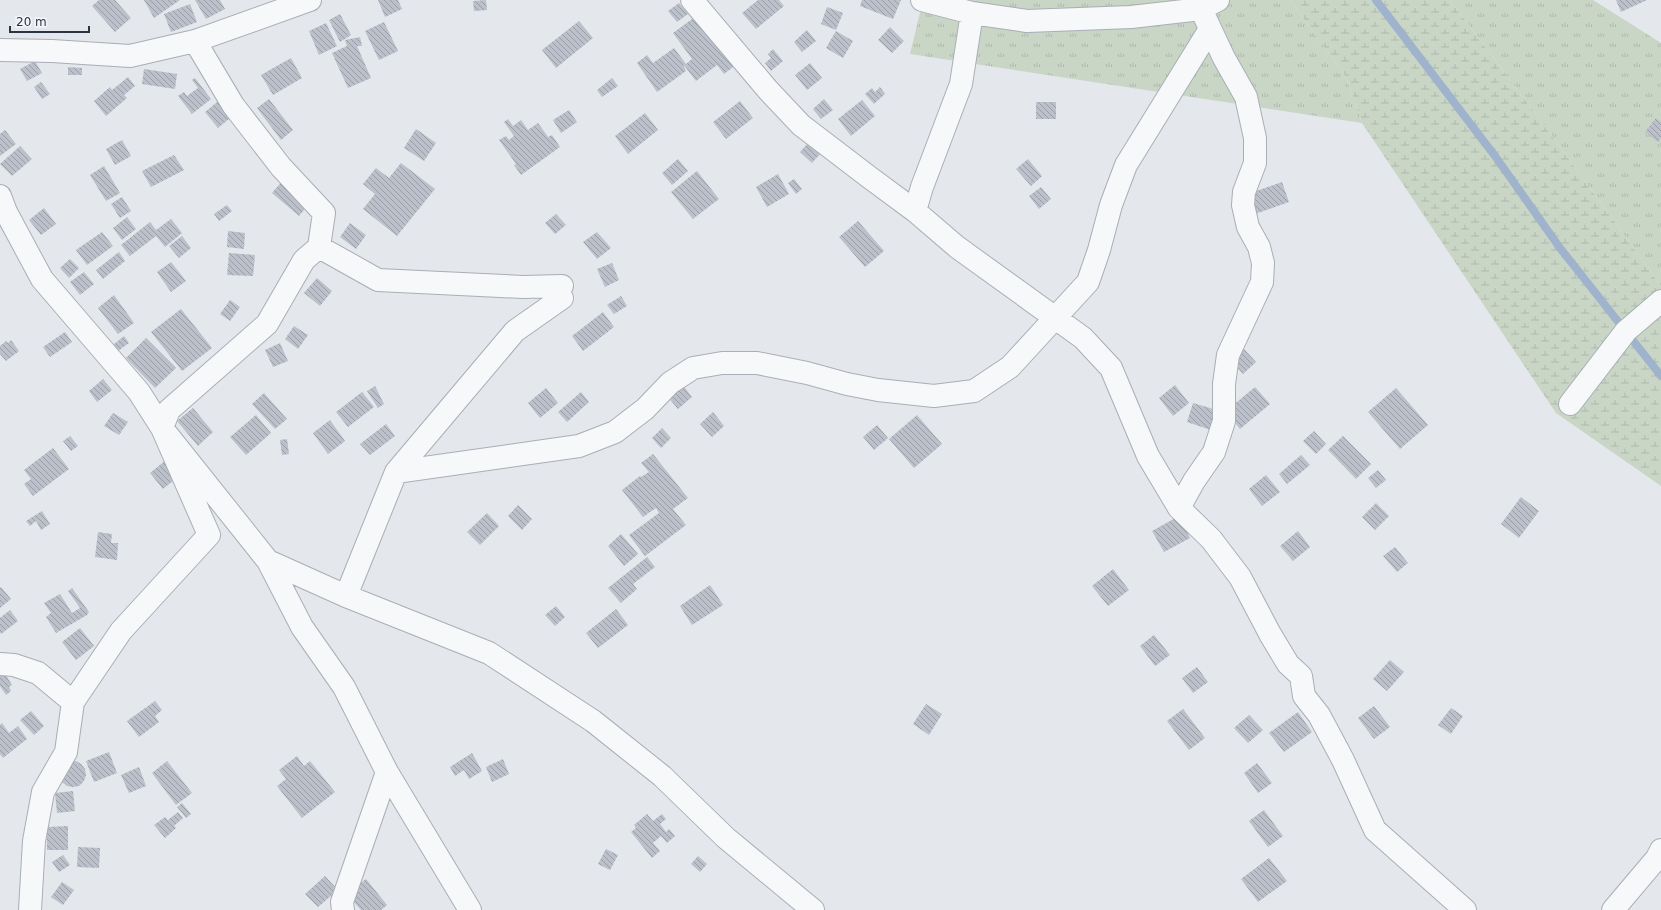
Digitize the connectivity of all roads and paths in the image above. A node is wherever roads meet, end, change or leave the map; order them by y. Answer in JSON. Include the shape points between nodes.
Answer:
{"nodes":[{"id":1,"x":310,"y":0,"type":"edge"},
{"id":2,"x":692,"y":0,"type":"edge"},
{"id":3,"x":922,"y":0,"type":"edge"},
{"id":4,"x":1209,"y":4,"type":"edge"},
{"id":5,"x":972,"y":13,"type":"junction"},
{"id":6,"x":1210,"y":29,"type":"junction"},
{"id":7,"x":196,"y":41,"type":"junction"},
{"id":8,"x":0,"y":50,"type":"edge"},
{"id":9,"x":0,"y":196,"type":"edge"},
{"id":10,"x":916,"y":211,"type":"junction"},
{"id":11,"x":319,"y":247,"type":"junction"},
{"id":12,"x":1661,"y":301,"type":"edge"},
{"id":13,"x":1055,"y":318,"type":"junction"},
{"id":14,"x":1570,"y":404,"type":"dead end"},
{"id":15,"x":162,"y":428,"type":"junction"},
{"id":16,"x":396,"y":472,"type":"junction"},
{"id":17,"x":1179,"y":508,"type":"junction"},
{"id":18,"x":268,"y":561,"type":"junction"},
{"id":19,"x":346,"y":596,"type":"junction"},
{"id":20,"x":0,"y":664,"type":"edge"},
{"id":21,"x":73,"y":702,"type":"junction"},
{"id":22,"x":387,"y":772,"type":"junction"},
{"id":23,"x":1661,"y":850,"type":"edge"},
{"id":24,"x":30,"y":910,"type":"edge"},
{"id":25,"x":343,"y":910,"type":"edge"},
{"id":26,"x":470,"y":910,"type":"edge"},
{"id":27,"x":813,"y":910,"type":"edge"},
{"id":28,"x":1465,"y":910,"type":"edge"},
{"id":29,"x":1613,"y":910,"type":"edge"}],
"edges":[{"from":1,"to":7,"type":"street"},
{"from":2,"to":10,"type":"street","via":[[801,125],[868,178]]},
{"from":3,"to":5,"type":"street"},
{"from":4,"to":5,"type":"street","via":[[1131,17],[1027,21]]},
{"from":4,"to":6,"type":"street"},
{"from":5,"to":10,"type":"street","via":[[961,84],[922,187]]},
{"from":6,"to":13,"type":"street","via":[[1126,165],[1088,282]]},
{"from":6,"to":17,"type":"street","via":[[1246,97],[1255,138],[1255,163],[1244,192],[1243,205],[1248,227],[1264,263],[1262,282],[1228,355],[1224,384],[1224,421],[1214,452]]},
{"from":7,"to":8,"type":"street","via":[[130,56]]},
{"from":7,"to":11,"type":"street","via":[[233,105],[281,167],[324,213]]},
{"from":9,"to":15,"type":"street","via":[[42,279],[135,386]]},
{"from":10,"to":13,"type":"street","via":[[957,247]]},
{"from":11,"to":15,"type":"street","via":[[304,260],[267,324],[169,410]]},
{"from":11,"to":16,"type":"street","via":[[378,280],[522,287],[562,292],[515,331]]},
{"from":12,"to":14,"type":"street","via":[[1626,331]]},
{"from":13,"to":16,"type":"street","via":[[1010,367],[974,391],[934,396],[886,391],[757,363],[722,363],[693,368],[670,383],[645,408],[615,432],[579,446]]},
{"from":13,"to":17,"type":"street","via":[[1083,338],[1111,368],[1148,456]]},
{"from":15,"to":18,"type":"street"},
{"from":15,"to":21,"type":"street","via":[[209,535],[121,631]]},
{"from":16,"to":19,"type":"street"},
{"from":17,"to":28,"type":"street","via":[[1211,539],[1240,578],[1273,640],[1288,664],[1301,676],[1304,696],[1319,715],[1343,760],[1375,830]]},
{"from":18,"to":19,"type":"street"},
{"from":18,"to":22,"type":"street","via":[[302,627],[344,686]]},
{"from":19,"to":27,"type":"street","via":[[489,652],[594,721],[662,776],[726,838]]},
{"from":20,"to":21,"type":"street","via":[[14,665],[38,673]]},
{"from":21,"to":24,"type":"street","via":[[66,752],[44,792],[34,841]]},
{"from":22,"to":25,"type":"street","via":[[342,902]]},
{"from":22,"to":26,"type":"street"},
{"from":23,"to":29,"type":"street"}]}
